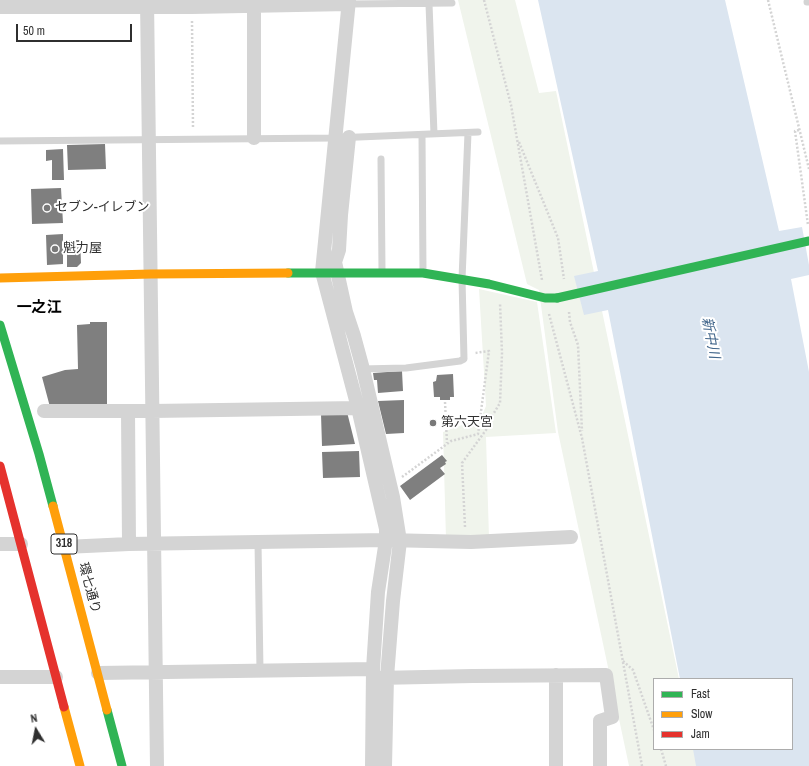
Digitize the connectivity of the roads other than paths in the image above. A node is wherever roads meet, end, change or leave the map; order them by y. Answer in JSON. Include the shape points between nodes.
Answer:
{"nodes":[{"id":1,"x":349,"y":2,"type":"edge"},
{"id":2,"x":452,"y":3,"type":"dead end"},
{"id":3,"x":88,"y":4,"type":"edge"},
{"id":4,"x":147,"y":4,"type":"edge"},
{"id":5,"x":250,"y":4,"type":"edge"},
{"id":6,"x":429,"y":4,"type":"junction"},
{"id":7,"x":0,"y":8,"type":"edge"},
{"id":8,"x":478,"y":132,"type":"dead end"},
{"id":9,"x":468,"y":133,"type":"junction"},
{"id":10,"x":434,"y":134,"type":"junction"},
{"id":11,"x":422,"y":135,"type":"junction"},
{"id":12,"x":349,"y":137,"type":"junction"},
{"id":13,"x":254,"y":138,"type":"junction"},
{"id":14,"x":335,"y":138,"type":"junction"},
{"id":15,"x":149,"y":140,"type":"junction"},
{"id":16,"x":0,"y":141,"type":"edge"},
{"id":17,"x":381,"y":159,"type":"dead end"},
{"id":18,"x":809,"y":241,"type":"edge"},
{"id":19,"x":322,"y":272,"type":"junction"},
{"id":20,"x":338,"y":273,"type":"junction"},
{"id":21,"x":423,"y":273,"type":"junction"},
{"id":22,"x":151,"y":274,"type":"junction"},
{"id":23,"x":382,"y":274,"type":"junction"},
{"id":24,"x":0,"y":278,"type":"edge"},
{"id":25,"x":462,"y":279,"type":"junction"},
{"id":26,"x":0,"y":325,"type":"edge"},
{"id":27,"x":363,"y":369,"type":"junction"},
{"id":28,"x":348,"y":370,"type":"junction"},
{"id":29,"x":358,"y":408,"type":"junction"},
{"id":30,"x":44,"y":411,"type":"dead end"},
{"id":31,"x":128,"y":411,"type":"junction"},
{"id":32,"x":152,"y":411,"type":"junction"},
{"id":33,"x":0,"y":466,"type":"edge"},
{"id":34,"x":571,"y":537,"type":"dead end"},
{"id":35,"x":386,"y":540,"type":"junction"},
{"id":36,"x":400,"y":541,"type":"junction"},
{"id":37,"x":258,"y":542,"type":"junction"},
{"id":38,"x":154,"y":543,"type":"junction"},
{"id":39,"x":0,"y":544,"type":"edge"},
{"id":40,"x":21,"y":544,"type":"junction"},
{"id":41,"x":129,"y":544,"type":"junction"},
{"id":42,"x":65,"y":547,"type":"junction"},
{"id":43,"x":260,"y":671,"type":"junction"},
{"id":44,"x":156,"y":672,"type":"junction"},
{"id":45,"x":98,"y":673,"type":"junction"},
{"id":46,"x":378,"y":675,"type":"junction"},
{"id":47,"x":556,"y":675,"type":"junction"},
{"id":48,"x":0,"y":677,"type":"edge"},
{"id":49,"x":56,"y":677,"type":"junction"},
{"id":50,"x":80,"y":766,"type":"edge"},
{"id":51,"x":122,"y":766,"type":"edge"},
{"id":52,"x":157,"y":766,"type":"edge"},
{"id":53,"x":372,"y":766,"type":"edge"},
{"id":54,"x":385,"y":766,"type":"edge"},
{"id":55,"x":556,"y":766,"type":"edge"},
{"id":56,"x":600,"y":766,"type":"edge"}],
"edges":[{"from":1,"to":5,"type":"street"},
{"from":1,"to":6,"type":"lane"},
{"from":1,"to":14,"type":"street"},
{"from":2,"to":6,"type":"lane"},
{"from":3,"to":4,"type":"street"},
{"from":3,"to":7,"type":"street"},
{"from":4,"to":5,"type":"street","via":[[192,7]]},
{"from":4,"to":15,"type":"street"},
{"from":5,"to":13,"type":"street"},
{"from":6,"to":10,"type":"lane"},
{"from":8,"to":9,"type":"lane"},
{"from":9,"to":10,"type":"lane"},
{"from":9,"to":25,"type":"lane"},
{"from":10,"to":11,"type":"lane"},
{"from":11,"to":12,"type":"lane"},
{"from":11,"to":21,"type":"lane"},
{"from":12,"to":14,"type":"lane"},
{"from":12,"to":20,"type":"street","via":[[339,250],[335,262]]},
{"from":13,"to":14,"type":"lane"},
{"from":13,"to":15,"type":"lane"},
{"from":14,"to":19,"type":"street"},
{"from":15,"to":16,"type":"lane"},
{"from":15,"to":22,"type":"street"},
{"from":17,"to":23,"type":"lane"},
{"from":18,"to":25,"type":"street","bridge":true,"via":[[557,298],[545,298]]},
{"from":19,"to":20,"type":"street"},
{"from":19,"to":22,"type":"street"},
{"from":19,"to":28,"type":"street"},
{"from":20,"to":23,"type":"street"},
{"from":20,"to":27,"type":"street","via":[[346,312]]},
{"from":21,"to":23,"type":"street"},
{"from":21,"to":25,"type":"street"},
{"from":22,"to":24,"type":"street"},
{"from":22,"to":32,"type":"street"},
{"from":25,"to":27,"type":"lane","via":[[464,359],[406,368]]},
{"from":26,"to":42,"type":"street","name":"環七通り","number":"318"},
{"from":27,"to":28,"type":"lane"},
{"from":27,"to":36,"type":"street"},
{"from":28,"to":29,"type":"street"},
{"from":29,"to":32,"type":"street"},
{"from":29,"to":35,"type":"street","via":[[386,529]]},
{"from":30,"to":31,"type":"street"},
{"from":31,"to":32,"type":"street"},
{"from":31,"to":41,"type":"street"},
{"from":32,"to":38,"type":"street"},
{"from":33,"to":40,"type":"street"},
{"from":34,"to":36,"type":"street","via":[[466,542]]},
{"from":35,"to":36,"type":"street"},
{"from":35,"to":37,"type":"street"},
{"from":35,"to":46,"type":"street","via":[[378,592]]},
{"from":36,"to":46,"type":"street","via":[[393,601]]},
{"from":37,"to":38,"type":"street"},
{"from":37,"to":43,"type":"lane"},
{"from":38,"to":41,"type":"street"},
{"from":38,"to":44,"type":"street"},
{"from":39,"to":40,"type":"street"},
{"from":40,"to":49,"type":"street"},
{"from":41,"to":42,"type":"street"},
{"from":42,"to":45,"type":"street","name":"環七通り","number":"318"},
{"from":43,"to":44,"type":"street"},
{"from":43,"to":46,"type":"street"},
{"from":44,"to":45,"type":"street"},
{"from":44,"to":52,"type":"street"},
{"from":45,"to":51,"type":"street","name":"環七通り","number":"318"},
{"from":46,"to":47,"type":"street"},
{"from":46,"to":53,"type":"street"},
{"from":46,"to":54,"type":"street"},
{"from":47,"to":55,"type":"street"},
{"from":47,"to":56,"type":"street","via":[[606,676],[612,717],[600,721]]},
{"from":48,"to":49,"type":"street"},
{"from":49,"to":50,"type":"street"}]}
